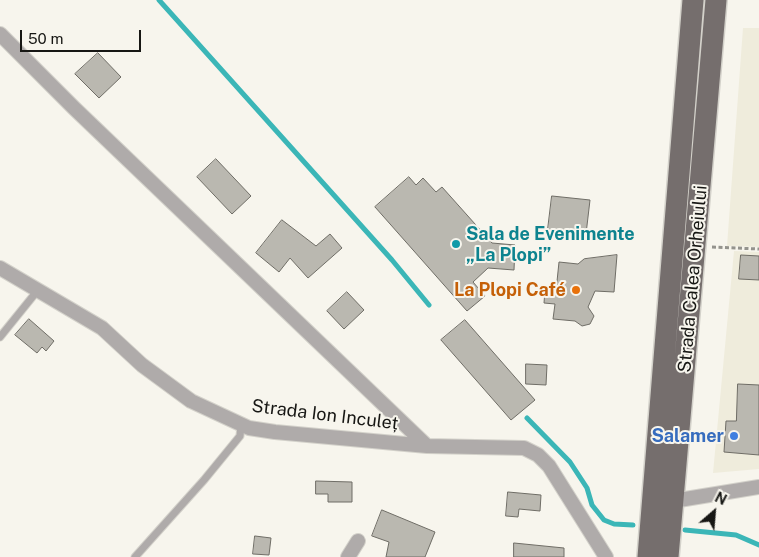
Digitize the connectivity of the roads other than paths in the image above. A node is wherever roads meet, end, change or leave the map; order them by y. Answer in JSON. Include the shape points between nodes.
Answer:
{"nodes":[{"id":1,"x":693,"y":0,"type":"edge"},
{"id":2,"x":716,"y":0,"type":"edge"},
{"id":3,"x":0,"y":34,"type":"edge"},
{"id":4,"x":0,"y":268,"type":"edge"},
{"id":5,"x":38,"y":290,"type":"junction"},
{"id":6,"x":0,"y":337,"type":"edge"},
{"id":7,"x":242,"y":425,"type":"junction"},
{"id":8,"x":427,"y":446,"type":"junction"},
{"id":9,"x":759,"y":486,"type":"edge"},
{"id":10,"x":673,"y":501,"type":"junction"},
{"id":11,"x":358,"y":542,"type":"dead end"},
{"id":12,"x":135,"y":557,"type":"edge"},
{"id":13,"x":348,"y":557,"type":"edge"},
{"id":14,"x":606,"y":557,"type":"edge"},
{"id":15,"x":648,"y":557,"type":"edge"},
{"id":16,"x":668,"y":557,"type":"edge"}],
"edges":[{"from":1,"to":15,"type":"main road","name":"Strada Calea Orheiului"},
{"from":2,"to":10,"type":"main road","name":"Strada Calea Orheiului"},
{"from":3,"to":8,"type":"street"},
{"from":4,"to":5,"type":"street","name":"Strada Ion Inculeț"},
{"from":5,"to":6,"type":"lane"},
{"from":5,"to":7,"type":"street","name":"Strada Ion Inculeț","via":[[102,328],[154,374],[191,401]]},
{"from":7,"to":8,"type":"street","name":"Strada Ion Inculeț","via":[[275,432]]},
{"from":7,"to":12,"type":"lane","via":[[240,436]]},
{"from":8,"to":14,"type":"street","name":"Strada Ion Inculeț","via":[[524,448],[538,454],[550,466]]},
{"from":9,"to":10,"type":"street"},
{"from":10,"to":16,"type":"main road","name":"Strada Calea Orheiului"},
{"from":11,"to":13,"type":"street"}]}
